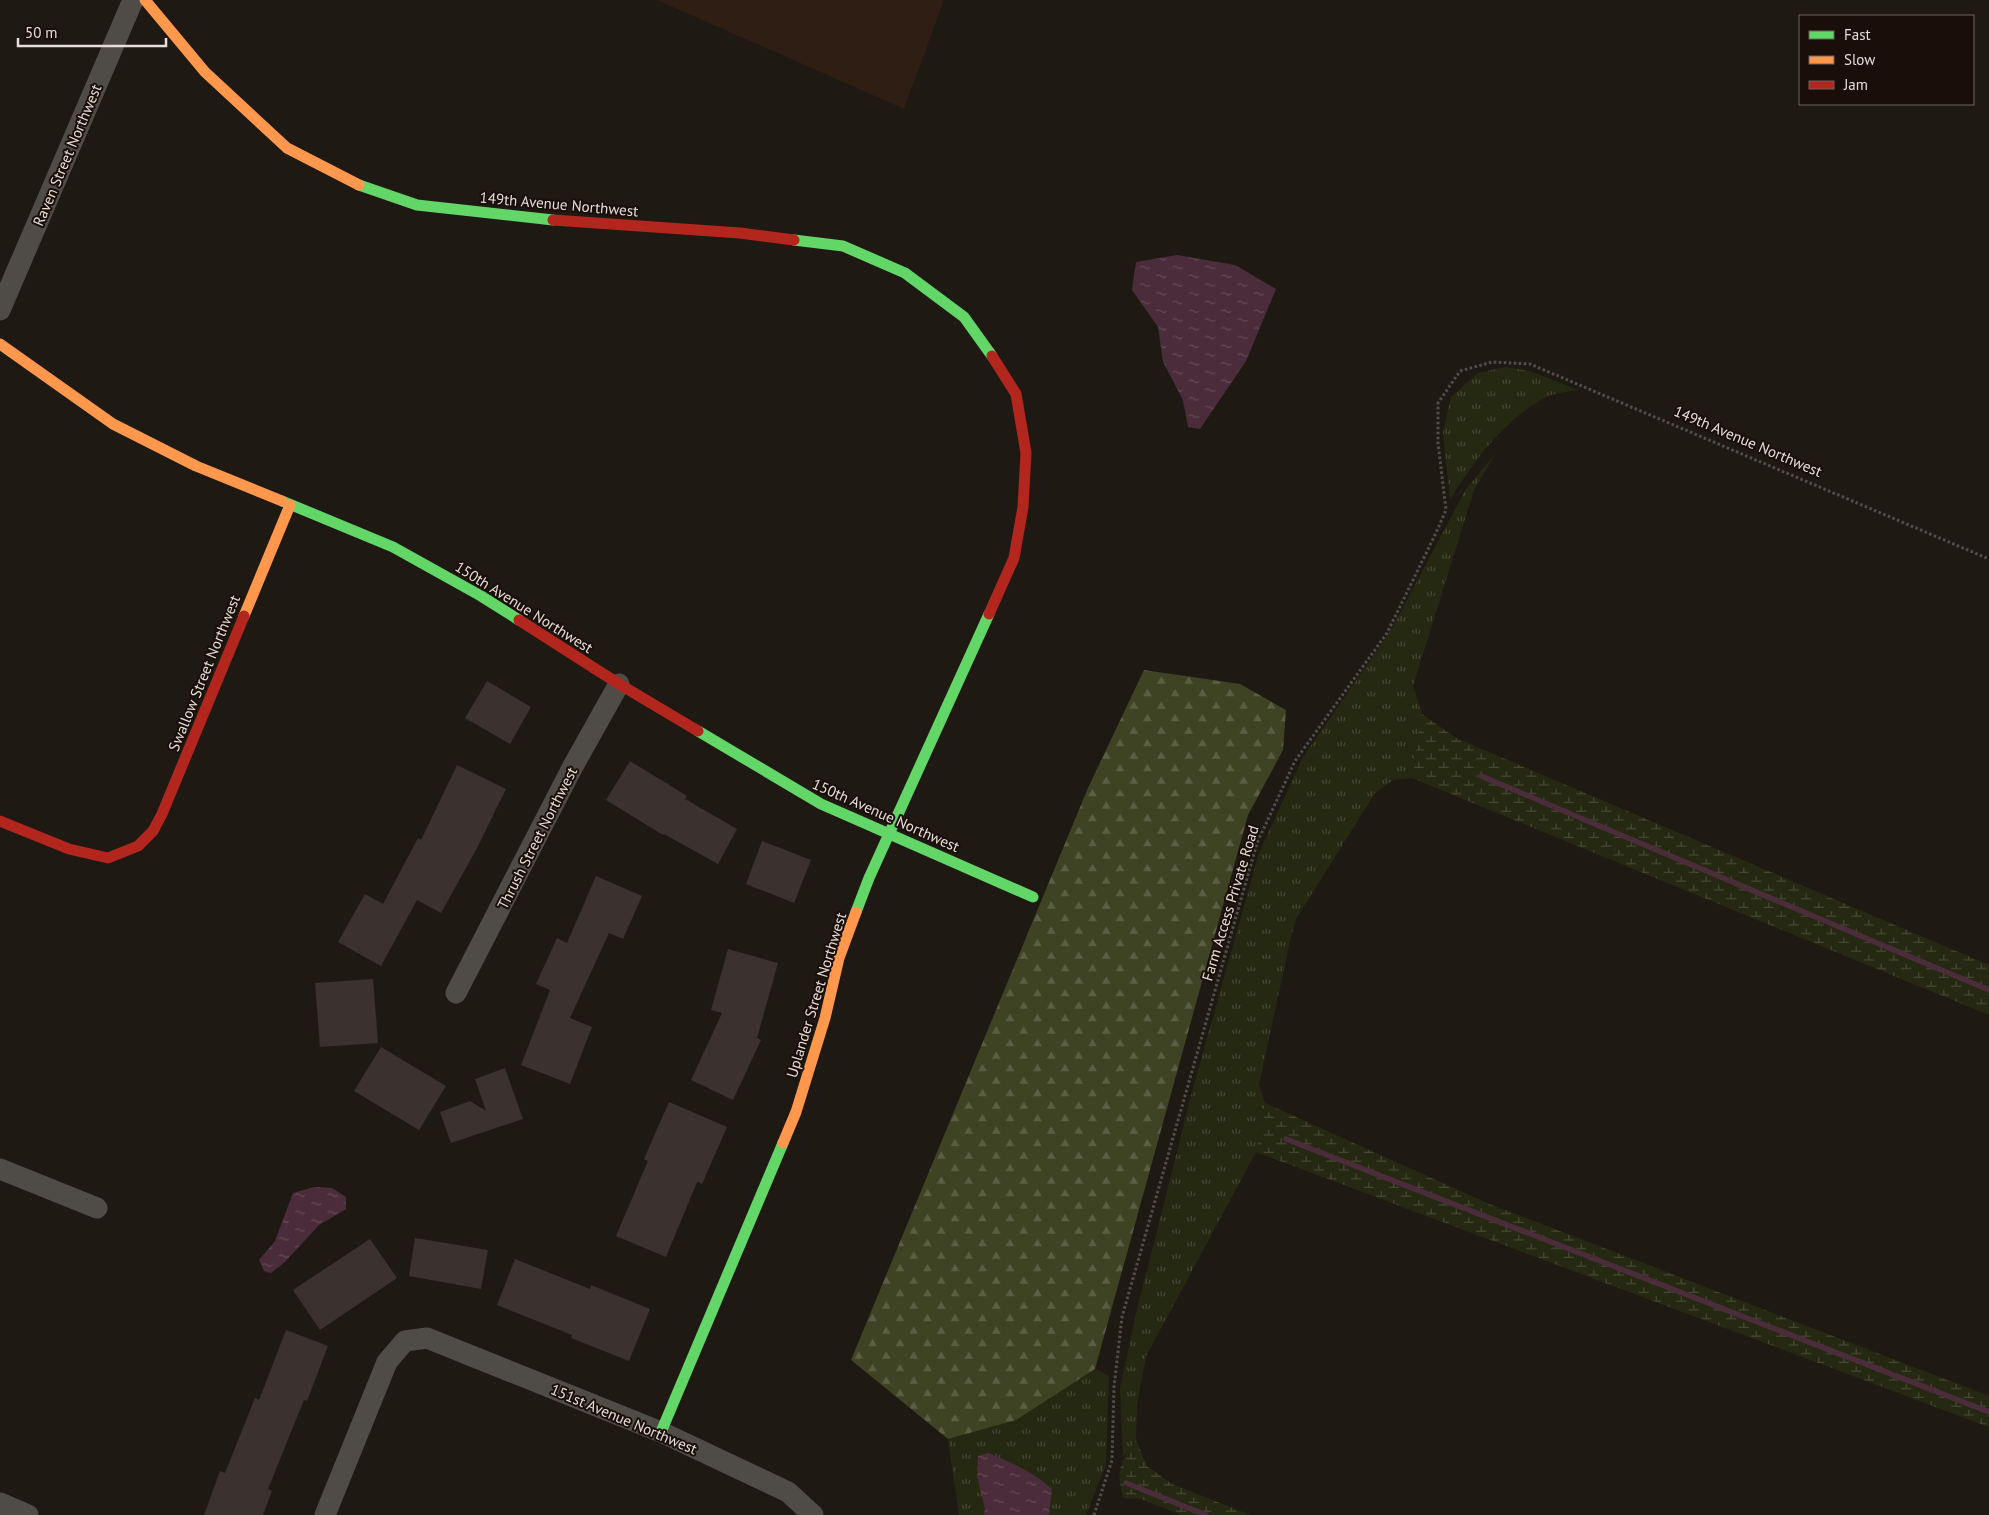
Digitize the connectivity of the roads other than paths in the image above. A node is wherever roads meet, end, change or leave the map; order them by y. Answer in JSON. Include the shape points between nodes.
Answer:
{"nodes":[{"id":1,"x":133,"y":0,"type":"edge"},
{"id":2,"x":145,"y":0,"type":"edge"},
{"id":3,"x":0,"y":310,"type":"edge"},
{"id":4,"x":0,"y":344,"type":"edge"},
{"id":5,"x":1001,"y":368,"type":"joint"},
{"id":6,"x":290,"y":505,"type":"junction"},
{"id":7,"x":619,"y":684,"type":"junction"},
{"id":8,"x":0,"y":820,"type":"edge"},
{"id":9,"x":889,"y":834,"type":"junction"},
{"id":10,"x":1033,"y":897,"type":"dead end"},
{"id":11,"x":456,"y":993,"type":"dead end"},
{"id":12,"x":0,"y":1169,"type":"edge"},
{"id":13,"x":97,"y":1208,"type":"dead end"},
{"id":14,"x":661,"y":1432,"type":"junction"},
{"id":15,"x":0,"y":1503,"type":"edge"},
{"id":16,"x":28,"y":1515,"type":"edge"},
{"id":17,"x":325,"y":1515,"type":"edge"},
{"id":18,"x":813,"y":1515,"type":"edge"}],
"edges":[{"from":1,"to":3,"type":"street","name":"Raven Street Northwest"},
{"from":2,"to":5,"type":"street","name":"149th Avenue Northwest","via":[[205,72],[287,148],[350,182],[436,207],[523,218],[740,233],[843,246],[905,273],[964,317]]},
{"from":4,"to":6,"type":"street","name":"150th Avenue Northwest","via":[[113,424],[196,466]]},
{"from":5,"to":9,"type":"street","name":"Uplander Street Northwest","via":[[1016,394],[1026,453],[1014,558]]},
{"from":6,"to":7,"type":"street","name":"150th Avenue Northwest","via":[[394,547],[481,596]]},
{"from":6,"to":8,"type":"street","name":"Swallow Street Northwest","via":[[153,832],[138,846],[108,858],[69,849]]},
{"from":7,"to":9,"type":"street","name":"150th Avenue Northwest","via":[[821,804]]},
{"from":7,"to":11,"type":"street","name":"Thrush Street Northwest"},
{"from":9,"to":10,"type":"street","name":"150th Avenue Northwest"},
{"from":9,"to":14,"type":"street","name":"Uplander Street Northwest","via":[[839,958],[825,1018],[796,1112]]},
{"from":12,"to":13,"type":"street"},
{"from":14,"to":17,"type":"street","name":"151st Avenue Northwest","via":[[427,1338],[405,1342],[387,1362]]},
{"from":14,"to":18,"type":"street","name":"151st Avenue Northwest","via":[[788,1492]]},
{"from":15,"to":16,"type":"street"}]}
